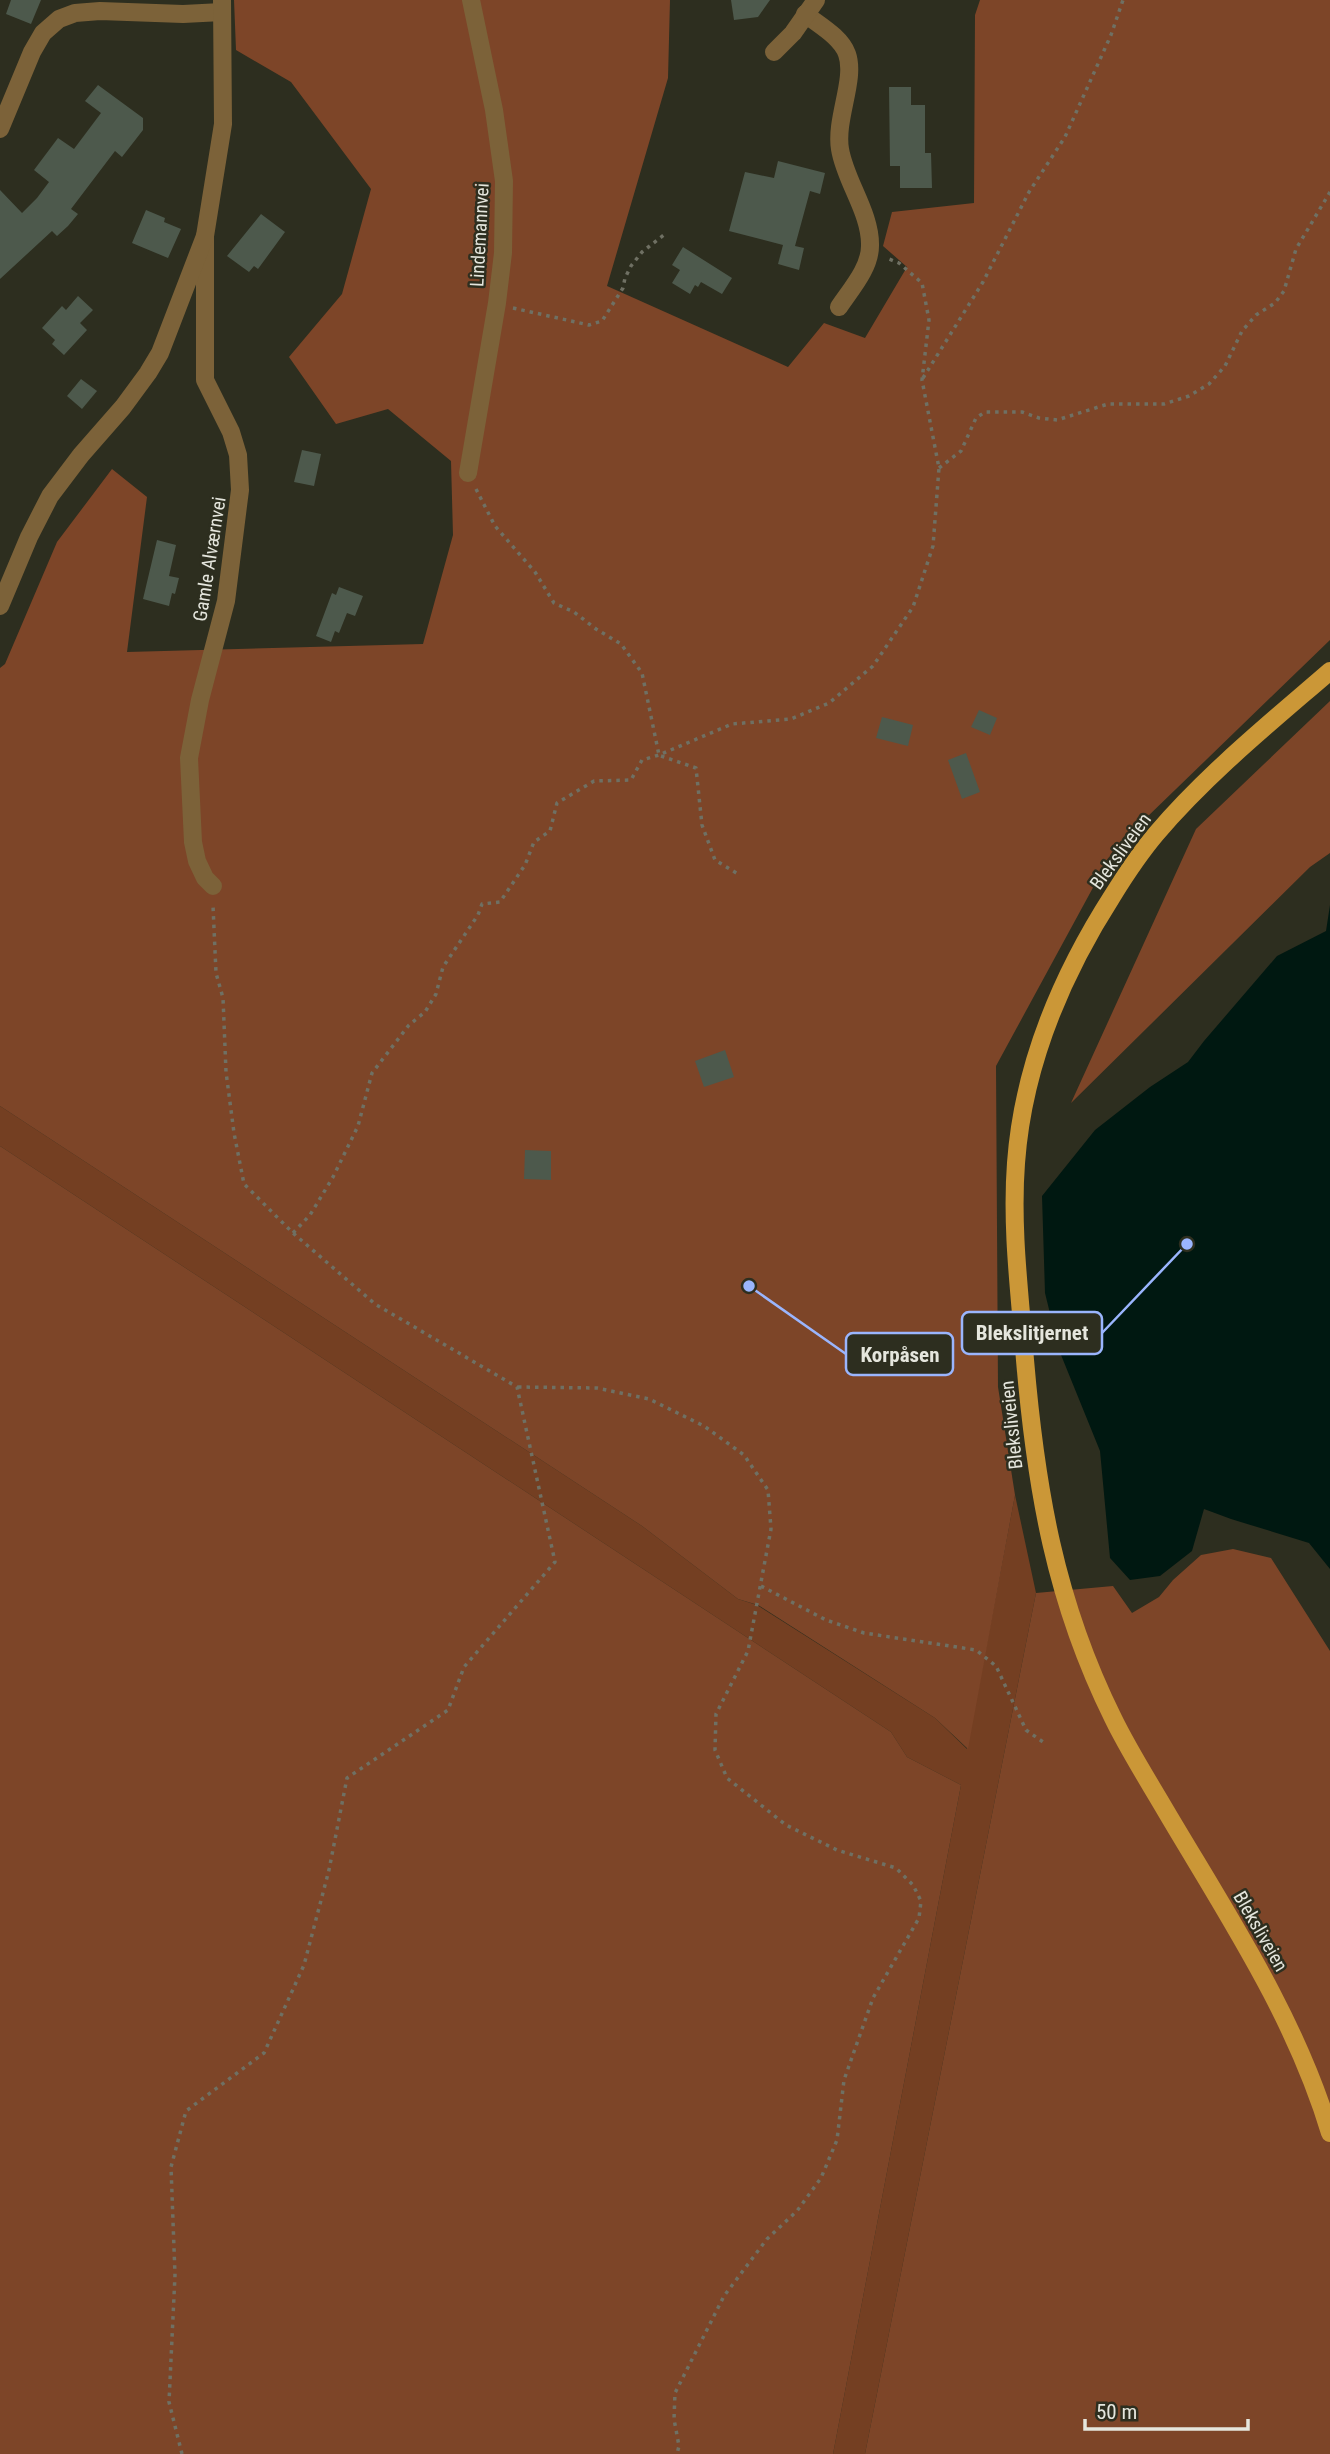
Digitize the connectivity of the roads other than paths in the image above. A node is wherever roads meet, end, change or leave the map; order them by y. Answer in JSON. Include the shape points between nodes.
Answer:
{"nodes":[{"id":1,"x":471,"y":0,"type":"edge"},
{"id":2,"x":222,"y":6,"type":"edge"},
{"id":3,"x":810,"y":7,"type":"edge"},
{"id":4,"x":774,"y":52,"type":"dead end"},
{"id":5,"x":0,"y":129,"type":"edge"},
{"id":6,"x":205,"y":236,"type":"junction"},
{"id":7,"x":839,"y":307,"type":"dead end"},
{"id":8,"x":468,"y":473,"type":"road end"},
{"id":9,"x":0,"y":606,"type":"edge"},
{"id":10,"x":1330,"y":671,"type":"edge"},
{"id":11,"x":213,"y":886,"type":"road end"},
{"id":12,"x":1330,"y":2133,"type":"edge"}],
"edges":[{"from":1,"to":8,"type":"street","name":"Lindemannvei","via":[[504,181],[497,303]]},
{"from":2,"to":5,"type":"street","via":[[183,14],[100,11],[59,19],[37,41]]},
{"from":2,"to":6,"type":"street","name":"Gamle Alværnvei","via":[[223,124]]},
{"from":3,"to":4,"type":"street"},
{"from":3,"to":7,"type":"street","via":[[849,58],[840,148],[870,244],[863,271]]},
{"from":6,"to":9,"type":"street","name":"Gamle Alværnvei","via":[[160,353],[123,407],[50,496]]},
{"from":6,"to":11,"type":"street","name":"Gamle Alværnvei","via":[[205,380],[238,454],[240,490],[226,600],[189,758],[193,842],[197,861]]},
{"from":10,"to":12,"type":"main road","name":"Bleksliveien","via":[[1154,835],[1094,924],[1054,1006],[1031,1071],[1014,1199],[1036,1472],[1050,1545],[1081,1649],[1122,1735],[1281,2010]]}]}
